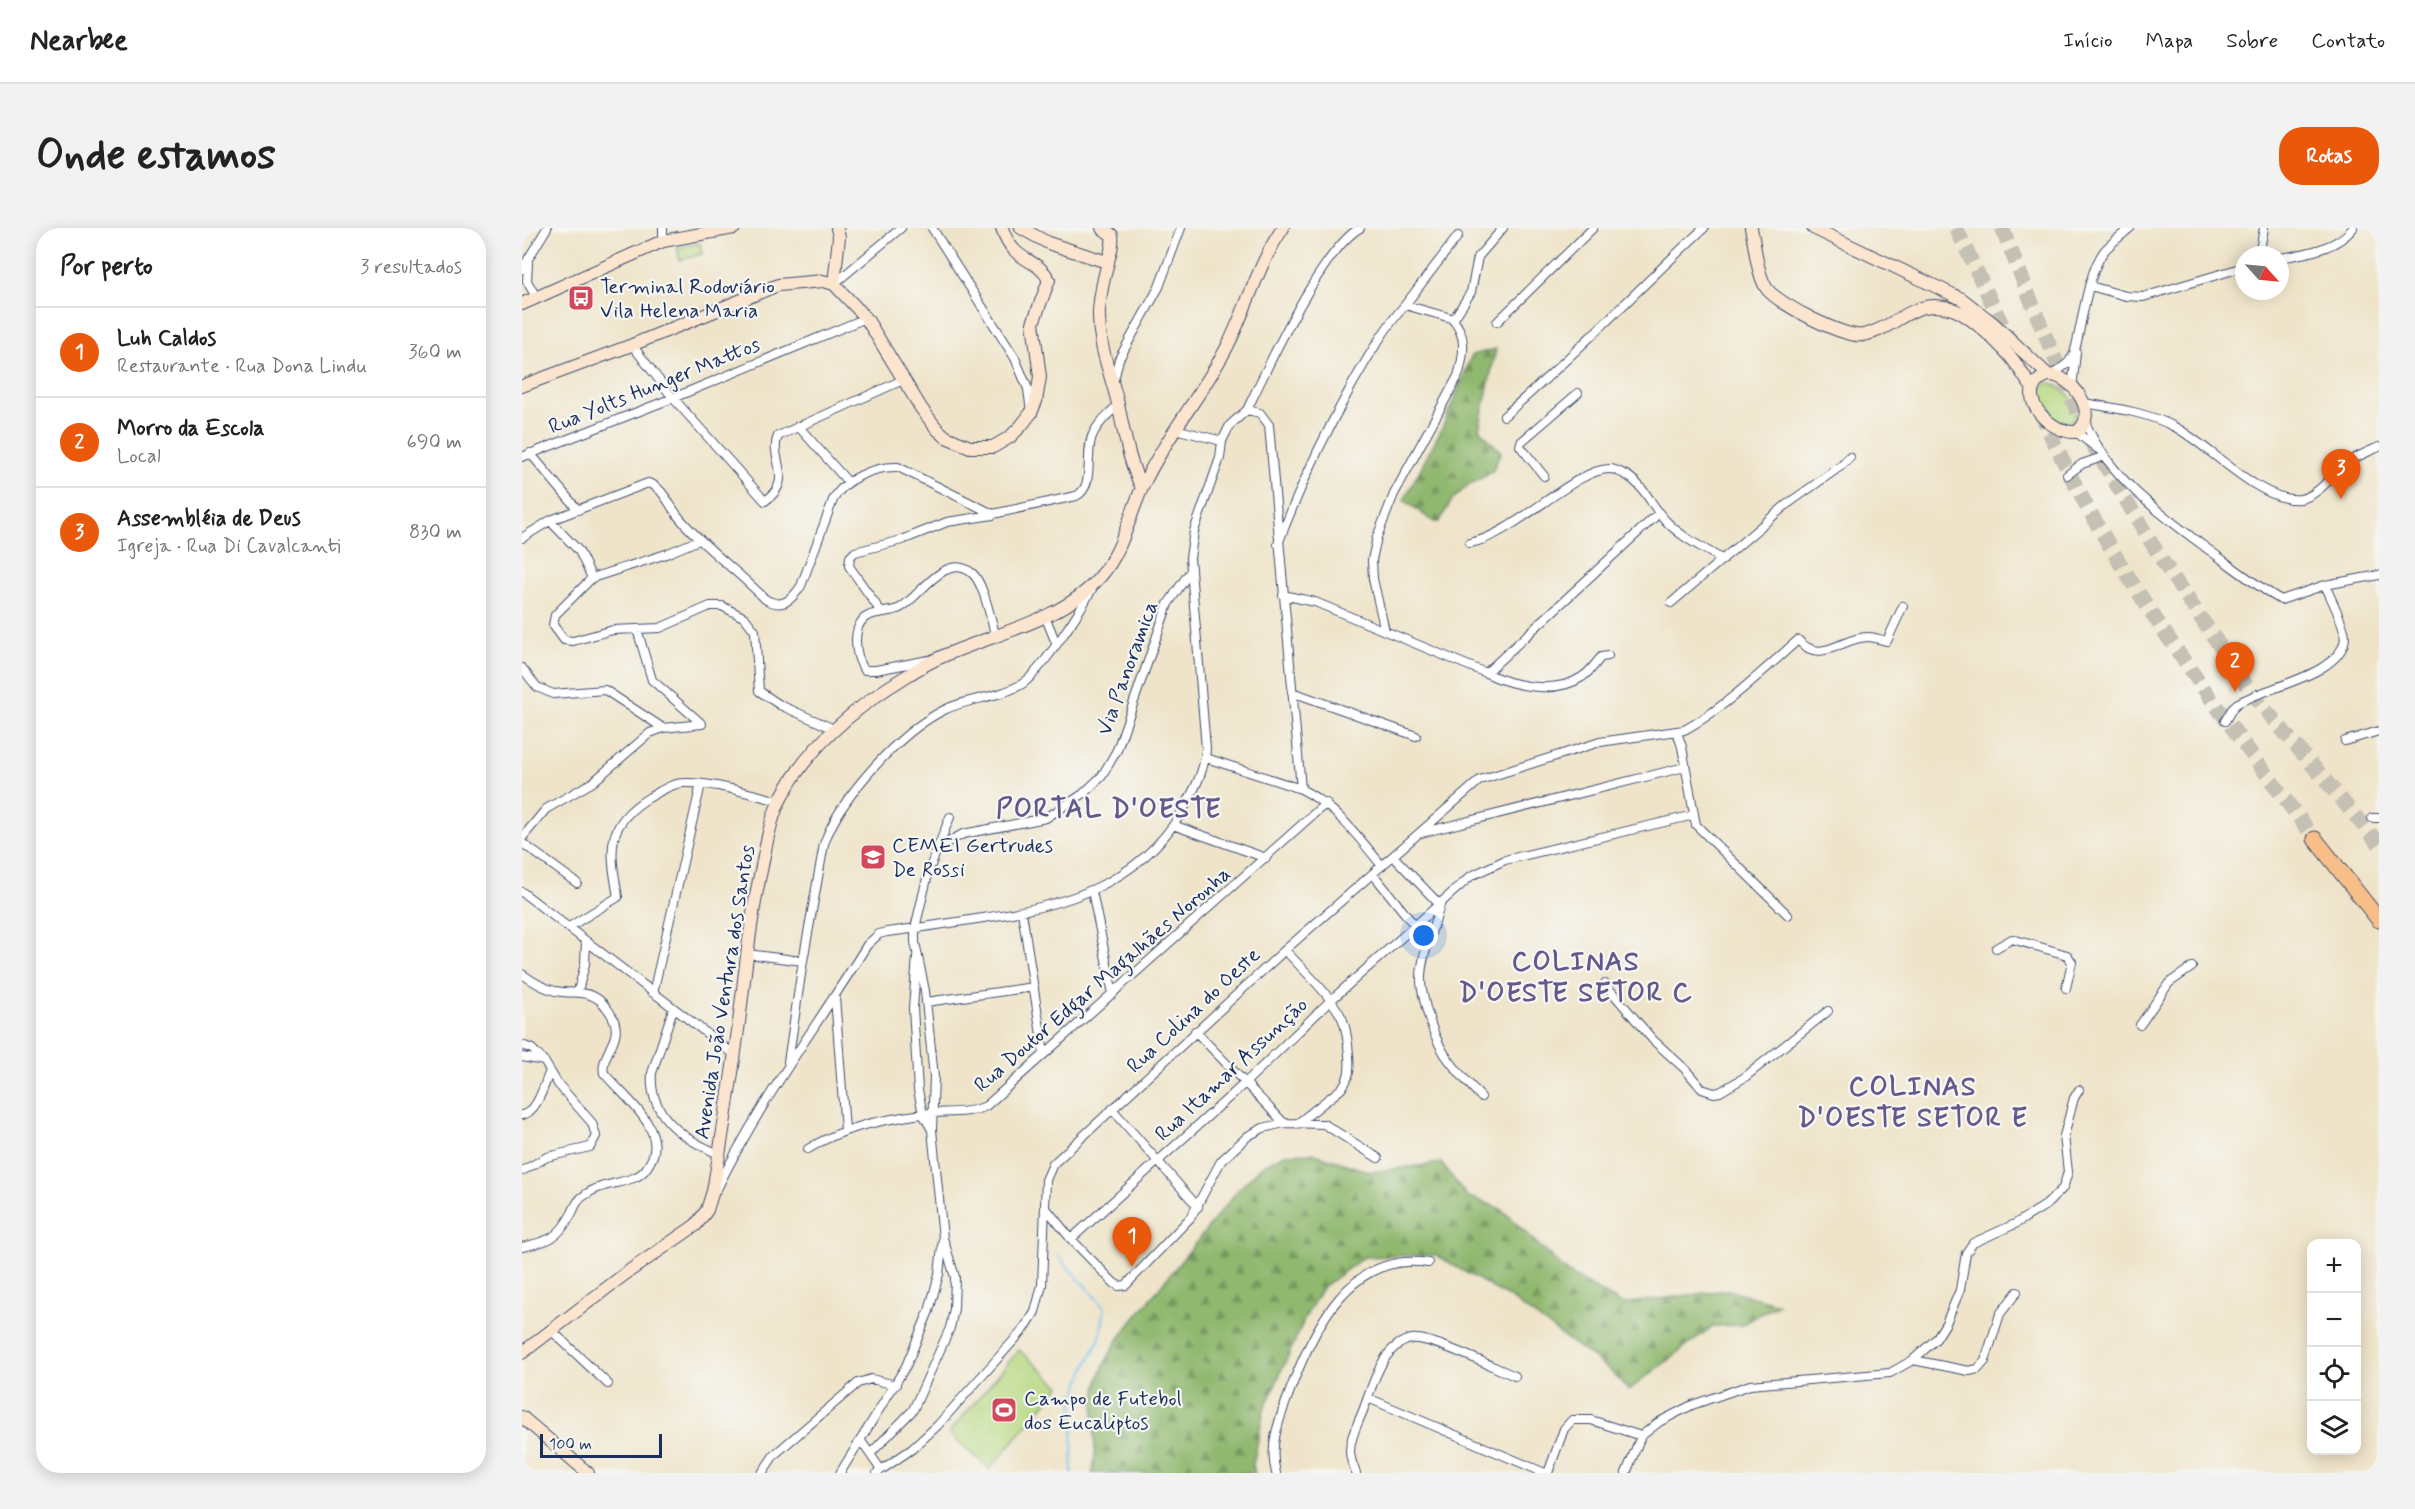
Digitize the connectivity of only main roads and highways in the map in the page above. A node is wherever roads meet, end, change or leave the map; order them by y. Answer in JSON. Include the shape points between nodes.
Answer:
{"nodes":[{"id":1,"x":2315,"y":839,"type":"tunnel mouth"},
{"id":2,"x":2379,"y":920,"type":"edge"}],
"edges":[{"from":1,"to":2,"type":"highway"}]}
